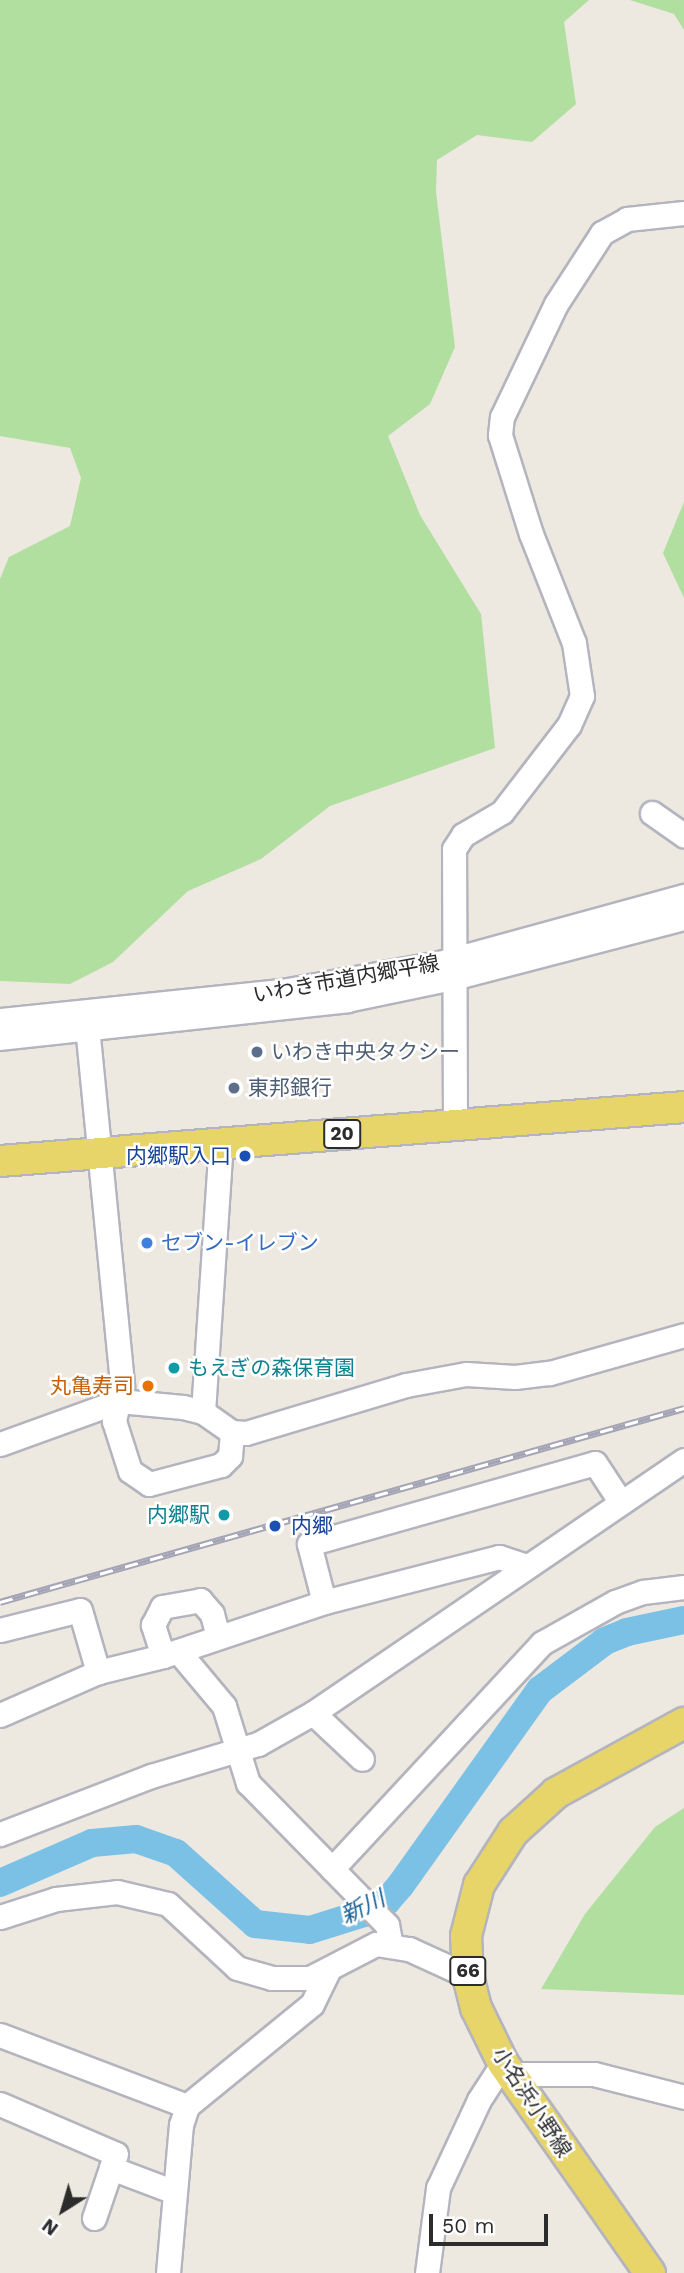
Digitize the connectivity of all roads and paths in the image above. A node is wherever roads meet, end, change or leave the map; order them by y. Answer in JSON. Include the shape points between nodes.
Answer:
{"nodes":[{"id":1,"x":684,"y":214,"type":"edge"},
{"id":2,"x":652,"y":813,"type":"dead end"},
{"id":3,"x":684,"y":835,"type":"edge"},
{"id":4,"x":684,"y":896,"type":"edge"},
{"id":5,"x":684,"y":918,"type":"edge"},
{"id":6,"x":457,"y":968,"type":"junction"},
{"id":7,"x":0,"y":1020,"type":"edge"},
{"id":8,"x":87,"y":1022,"type":"junction"},
{"id":9,"x":0,"y":1038,"type":"edge"},
{"id":10,"x":684,"y":1107,"type":"edge"},
{"id":11,"x":455,"y":1124,"type":"junction"},
{"id":12,"x":221,"y":1144,"type":"junction"},
{"id":13,"x":99,"y":1151,"type":"junction"},
{"id":14,"x":0,"y":1161,"type":"edge"},
{"id":15,"x":684,"y":1335,"type":"edge"},
{"id":16,"x":120,"y":1401,"type":"junction"},
{"id":17,"x":202,"y":1412,"type":"junction"},
{"id":18,"x":232,"y":1432,"type":"junction"},
{"id":19,"x":0,"y":1444,"type":"edge"},
{"id":20,"x":684,"y":1460,"type":"edge"},
{"id":21,"x":620,"y":1501,"type":"junction"},
{"id":22,"x":527,"y":1566,"type":"junction"},
{"id":23,"x":684,"y":1587,"type":"edge"},
{"id":24,"x":324,"y":1602,"type":"junction"},
{"id":25,"x":0,"y":1630,"type":"edge"},
{"id":26,"x":218,"y":1637,"type":"junction"},
{"id":27,"x":171,"y":1653,"type":"junction"},
{"id":28,"x":98,"y":1672,"type":"junction"},
{"id":29,"x":313,"y":1713,"type":"junction"},
{"id":30,"x":0,"y":1715,"type":"edge"},
{"id":31,"x":684,"y":1723,"type":"edge"},
{"id":32,"x":237,"y":1751,"type":"junction"},
{"id":33,"x":362,"y":1759,"type":"dead end"},
{"id":34,"x":0,"y":1834,"type":"edge"},
{"id":35,"x":334,"y":1871,"type":"junction"},
{"id":36,"x":0,"y":1917,"type":"edge"},
{"id":37,"x":391,"y":1945,"type":"junction"},
{"id":38,"x":329,"y":1969,"type":"junction"},
{"id":39,"x":468,"y":1976,"type":"junction"},
{"id":40,"x":0,"y":2035,"type":"edge"},
{"id":41,"x":506,"y":2069,"type":"junction"},
{"id":42,"x":684,"y":2097,"type":"edge"},
{"id":43,"x":0,"y":2104,"type":"edge"},
{"id":44,"x":187,"y":2106,"type":"junction"},
{"id":45,"x":112,"y":2165,"type":"junction"},
{"id":46,"x":174,"y":2192,"type":"junction"},
{"id":47,"x":94,"y":2218,"type":"dead end"},
{"id":48,"x":168,"y":2273,"type":"edge"},
{"id":49,"x":427,"y":2273,"type":"edge"},
{"id":50,"x":650,"y":2273,"type":"edge"}],
"edges":[{"from":1,"to":6,"type":"street","via":[[627,219],[601,233],[556,304],[502,417],[500,435],[531,534],[574,643],[582,696],[569,725],[502,811],[463,835],[454,849]]},
{"from":2,"to":3,"type":"street"},
{"from":4,"to":6,"type":"street","name":"いわき市道内郷平線"},
{"from":5,"to":6,"type":"street","name":"いわき市道内郷平線"},
{"from":6,"to":8,"type":"street","name":"いわき市道内郷平線"},
{"from":6,"to":11,"type":"street"},
{"from":7,"to":8,"type":"street","name":"いわき市道内郷平線"},
{"from":8,"to":9,"type":"street","name":"いわき市道内郷平線"},
{"from":8,"to":13,"type":"street"},
{"from":10,"to":11,"type":"main road","number":"20"},
{"from":11,"to":12,"type":"main road","number":"20"},
{"from":12,"to":13,"type":"main road","number":"20"},
{"from":12,"to":17,"type":"street"},
{"from":13,"to":14,"type":"main road","number":"20"},
{"from":13,"to":16,"type":"street"},
{"from":15,"to":18,"type":"street","via":[[551,1373],[515,1377],[466,1374],[406,1385],[258,1431]]},
{"from":16,"to":17,"type":"street"},
{"from":16,"to":18,"type":"street","via":[[114,1421],[130,1471],[149,1484],[221,1465],[230,1455]]},
{"from":16,"to":19,"type":"street"},
{"from":17,"to":18,"type":"street"},
{"from":20,"to":21,"type":"street"},
{"from":21,"to":22,"type":"street"},
{"from":21,"to":24,"type":"street","via":[[595,1463],[309,1544]]},
{"from":22,"to":24,"type":"street","via":[[499,1557]]},
{"from":22,"to":29,"type":"street"},
{"from":23,"to":35,"type":"street","via":[[643,1592],[615,1602],[542,1643]]},
{"from":24,"to":26,"type":"street"},
{"from":25,"to":28,"type":"street","via":[[80,1610]]},
{"from":26,"to":27,"type":"street"},
{"from":26,"to":27,"type":"street","via":[[212,1614],[201,1600],[162,1608],[153,1625]]},
{"from":27,"to":28,"type":"street"},
{"from":27,"to":32,"type":"street","via":[[224,1706]]},
{"from":28,"to":30,"type":"street"},
{"from":29,"to":32,"type":"street"},
{"from":29,"to":33,"type":"street"},
{"from":31,"to":39,"type":"main road","name":"小名浜小野線","number":"66","via":[[556,1793],[513,1832],[479,1885],[469,1915]]},
{"from":32,"to":34,"type":"street","via":[[151,1776]]},
{"from":32,"to":35,"type":"street","via":[[248,1783]]},
{"from":35,"to":37,"type":"street","via":[[387,1925]]},
{"from":36,"to":38,"type":"street","via":[[56,1899],[117,1892],[168,1904],[237,1968],[292,1980]]},
{"from":37,"to":38,"type":"street","via":[[362,1949]]},
{"from":37,"to":39,"type":"street"},
{"from":38,"to":44,"type":"street","via":[[312,2004]]},
{"from":39,"to":41,"type":"main road","name":"小名浜小野線","number":"66","via":[[477,2008]]},
{"from":40,"to":44,"type":"street","via":[[13,2036]]},
{"from":41,"to":42,"type":"street","via":[[594,2074]]},
{"from":41,"to":49,"type":"street","via":[[479,2101],[438,2188]]},
{"from":41,"to":50,"type":"main road","name":"小名浜小野線","number":"66"},
{"from":43,"to":45,"type":"street","via":[[116,2154]]},
{"from":44,"to":46,"type":"street"},
{"from":45,"to":46,"type":"street"},
{"from":45,"to":47,"type":"street"},
{"from":46,"to":48,"type":"street"}]}
